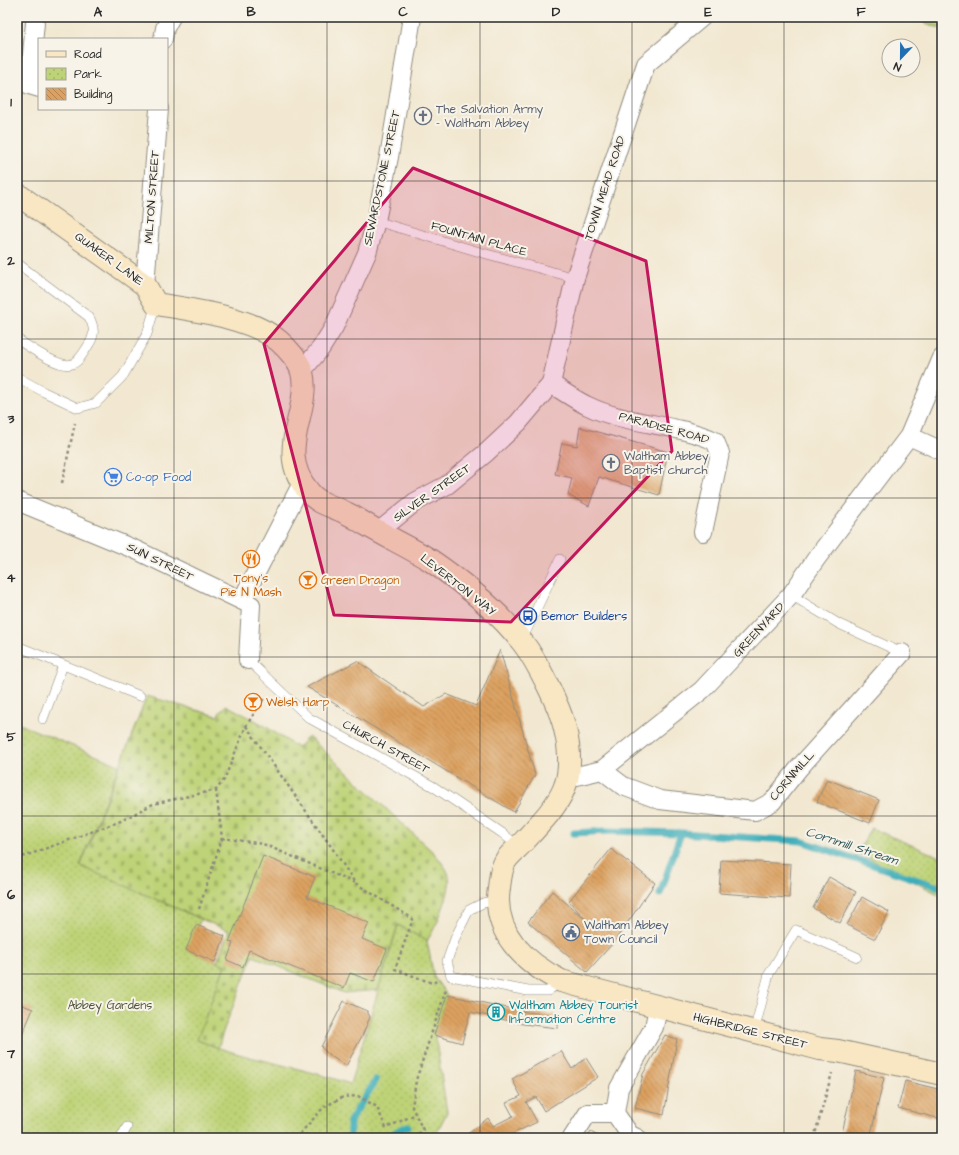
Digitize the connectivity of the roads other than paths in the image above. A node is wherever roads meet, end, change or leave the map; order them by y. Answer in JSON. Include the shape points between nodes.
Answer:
{"nodes":[{"id":1,"x":171,"y":17,"type":"edge"},
{"id":2,"x":412,"y":17,"type":"edge"},
{"id":3,"x":702,"y":17,"type":"edge"},
{"id":4,"x":35,"y":23,"type":"dead end"},
{"id":5,"x":164,"y":38,"type":"edge"},
{"id":6,"x":38,"y":88,"type":"edge"},
{"id":7,"x":159,"y":110,"type":"edge"},
{"id":8,"x":17,"y":194,"type":"edge"},
{"id":9,"x":376,"y":221,"type":"junction"},
{"id":10,"x":17,"y":263,"type":"edge"},
{"id":11,"x":576,"y":278,"type":"junction"},
{"id":12,"x":145,"y":285,"type":"junction"},
{"id":13,"x":156,"y":304,"type":"junction"},
{"id":14,"x":17,"y":339,"type":"edge"},
{"id":15,"x":942,"y":358,"type":"edge"},
{"id":16,"x":302,"y":371,"type":"junction"},
{"id":17,"x":17,"y":377,"type":"edge"},
{"id":18,"x":551,"y":384,"type":"junction"},
{"id":19,"x":909,"y":436,"type":"junction"},
{"id":20,"x":942,"y":451,"type":"edge"},
{"id":21,"x":302,"y":483,"type":"junction"},
{"id":22,"x":17,"y":501,"type":"edge"},
{"id":23,"x":378,"y":532,"type":"junction"},
{"id":24,"x":703,"y":532,"type":"dead end"},
{"id":25,"x":560,"y":559,"type":"dead end"},
{"id":26,"x":791,"y":595,"type":"junction"},
{"id":27,"x":242,"y":600,"type":"junction"},
{"id":28,"x":522,"y":642,"type":"junction"},
{"id":29,"x":17,"y":648,"type":"edge"},
{"id":30,"x":902,"y":653,"type":"joint"},
{"id":31,"x":248,"y":660,"type":"joint"},
{"id":32,"x":63,"y":665,"type":"junction"},
{"id":33,"x":140,"y":696,"type":"dead end"},
{"id":34,"x":43,"y":719,"type":"dead end"},
{"id":35,"x":602,"y":770,"type":"junction"},
{"id":36,"x":568,"y":778,"type":"junction"},
{"id":37,"x":519,"y":847,"type":"junction"},
{"id":38,"x":497,"y":900,"type":"junction"},
{"id":39,"x":857,"y":957,"type":"dead end"},
{"id":40,"x":529,"y":960,"type":"joint"},
{"id":41,"x":561,"y":981,"type":"junction"},
{"id":42,"x":658,"y":1008,"type":"junction"},
{"id":43,"x":754,"y":1032,"type":"junction"},
{"id":44,"x":942,"y":1074,"type":"edge"},
{"id":45,"x":615,"y":1113,"type":"junction"},
{"id":46,"x":127,"y":1127,"type":"dead end"},
{"id":47,"x":122,"y":1138,"type":"edge"},
{"id":48,"x":572,"y":1138,"type":"edge"},
{"id":49,"x":637,"y":1138,"type":"edge"}],
"edges":[{"from":1,"to":5,"type":"street","via":[[165,28]]},
{"from":2,"to":9,"type":"street","name":"SEWARDSTONE STREET"},
{"from":3,"to":11,"type":"street","name":"TOWN MEAD ROAD","via":[[646,64]]},
{"from":4,"to":6,"type":"street","via":[[29,85]]},
{"from":7,"to":12,"type":"street","name":"MILTON STREET"},
{"from":8,"to":12,"type":"street","name":"QUAKER LANE"},
{"from":9,"to":11,"type":"lane","name":"FOUNTAIN PLACE"},
{"from":9,"to":16,"type":"street","name":"SEWARDSTONE STREET","via":[[367,253],[334,327]]},
{"from":10,"to":14,"type":"lane","via":[[89,317],[94,326],[89,345],[73,364],[66,365],[47,357]]},
{"from":11,"to":18,"type":"street","name":"TOWN MEAD ROAD"},
{"from":12,"to":13,"type":"street","name":"QUAKER LANE"},
{"from":13,"to":16,"type":"street","via":[[232,318],[256,328],[278,340]]},
{"from":13,"to":17,"type":"lane","via":[[147,334],[123,376],[96,403],[78,408]]},
{"from":15,"to":19,"type":"street","name":"GREENYARD"},
{"from":16,"to":21,"type":"street","name":"LEVERTON WAY","via":[[303,389],[293,440],[294,464]]},
{"from":18,"to":23,"type":"street","name":"SILVER STREET","via":[[518,423],[488,452],[447,485],[415,502]]},
{"from":18,"to":24,"type":"street","name":"PARADISE ROAD","via":[[588,406],[622,417],[701,435],[715,441],[720,453]]},
{"from":19,"to":20,"type":"street"},
{"from":19,"to":26,"type":"street","name":"GREENYARD"},
{"from":21,"to":23,"type":"street","name":"LEVERTON WAY","via":[[320,502],[347,513]]},
{"from":21,"to":27,"type":"street"},
{"from":22,"to":27,"type":"street","name":"SUN STREET","via":[[136,550]]},
{"from":23,"to":28,"type":"street","name":"LEVERTON WAY","via":[[430,561],[487,605]]},
{"from":25,"to":28,"type":"lane"},
{"from":26,"to":30,"type":"lane","via":[[839,624]]},
{"from":26,"to":35,"type":"street","name":"GREENYARD","via":[[702,690]]},
{"from":27,"to":31,"type":"street","via":[[251,605]]},
{"from":28,"to":36,"type":"street","name":"LEVERTON WAY","via":[[550,691],[564,727],[570,766]]},
{"from":29,"to":32,"type":"lane"},
{"from":30,"to":35,"type":"street","name":"CORNMILL","via":[[799,768],[772,802],[755,811],[660,800],[623,786]]},
{"from":31,"to":37,"type":"lane","name":"CHURCH STREET","via":[[309,718],[434,787]]},
{"from":32,"to":33,"type":"lane"},
{"from":32,"to":34,"type":"lane"},
{"from":35,"to":36,"type":"street","name":"GREENYARD"},
{"from":36,"to":37,"type":"street","name":"LEVERTON WAY","via":[[566,789],[557,804]]},
{"from":37,"to":38,"type":"street","name":"LEVERTON WAY","via":[[506,860]]},
{"from":38,"to":40,"type":"street","name":"LEVERTON WAY","via":[[500,922]]},
{"from":38,"to":41,"type":"lane","via":[[469,910],[447,961],[450,976],[528,990],[548,991]]},
{"from":39,"to":43,"type":"lane","via":[[796,930],[769,974]]},
{"from":40,"to":41,"type":"street","name":"HIGHBRIDGE STREET"},
{"from":41,"to":42,"type":"street","name":"HIGHBRIDGE STREET"},
{"from":42,"to":43,"type":"street","name":"HIGHBRIDGE STREET"},
{"from":42,"to":45,"type":"street","via":[[654,1027],[619,1088]]},
{"from":43,"to":44,"type":"street","name":"HIGHBRIDGE STREET","via":[[820,1049]]},
{"from":45,"to":48,"type":"street","via":[[588,1113]]},
{"from":45,"to":49,"type":"street","via":[[630,1135]]},
{"from":46,"to":47,"type":"lane"}]}
